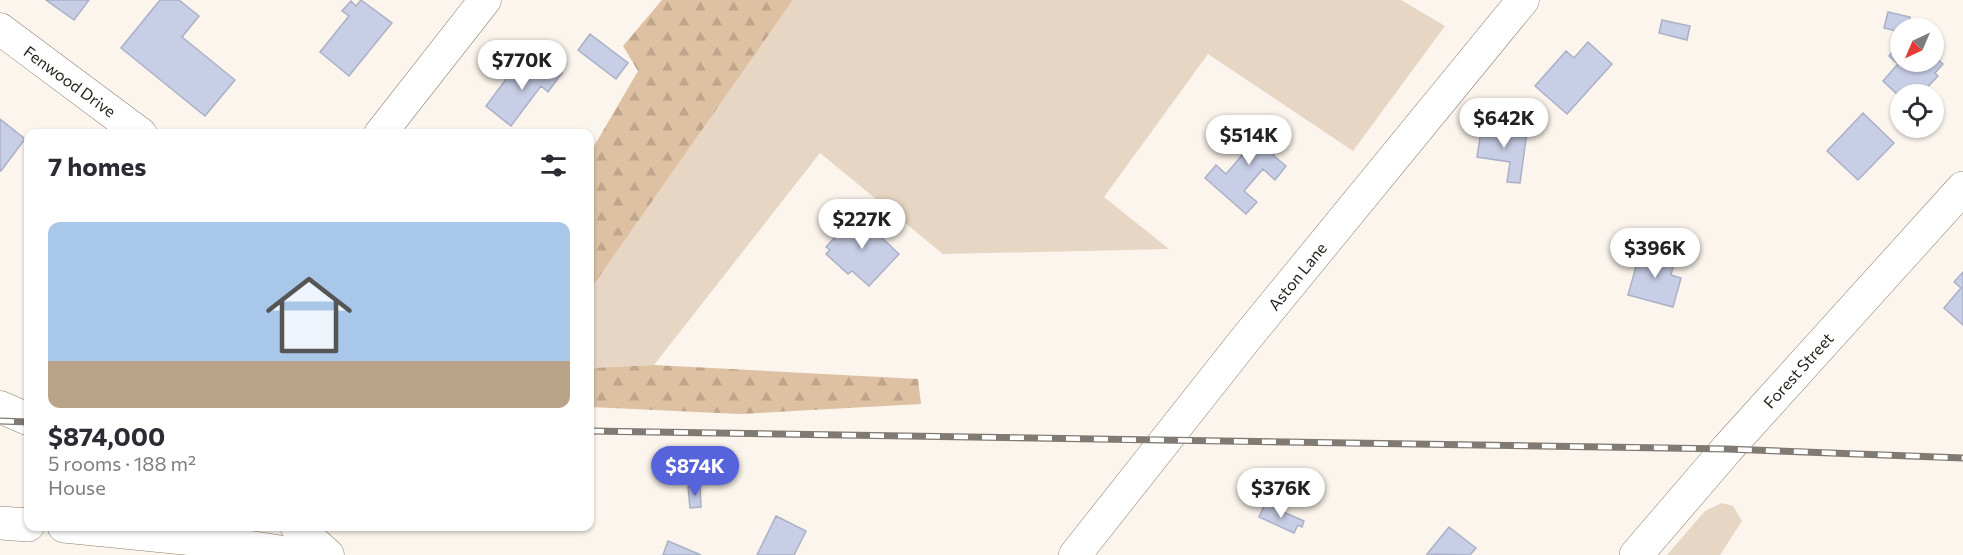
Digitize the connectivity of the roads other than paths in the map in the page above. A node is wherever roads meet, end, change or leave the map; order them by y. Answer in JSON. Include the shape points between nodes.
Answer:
{"nodes":[{"id":1,"x":485,"y":0,"type":"edge"},
{"id":2,"x":1523,"y":0,"type":"edge"},
{"id":3,"x":0,"y":29,"type":"edge"},
{"id":4,"x":134,"y":129,"type":"edge"},
{"id":5,"x":384,"y":129,"type":"edge"},
{"id":6,"x":1963,"y":188,"type":"edge"},
{"id":7,"x":0,"y":407,"type":"edge"},
{"id":8,"x":24,"y":417,"type":"edge"},
{"id":9,"x":0,"y":523,"type":"edge"},
{"id":10,"x":24,"y":525,"type":"edge"},
{"id":11,"x":114,"y":531,"type":"edge"},
{"id":12,"x":302,"y":531,"type":"edge"},
{"id":13,"x":298,"y":555,"type":"edge"},
{"id":14,"x":328,"y":555,"type":"edge"},
{"id":15,"x":1075,"y":555,"type":"edge"},
{"id":16,"x":1636,"y":555,"type":"edge"}],
"edges":[{"from":1,"to":5,"type":"street"},
{"from":2,"to":15,"type":"street","name":"Aston Lane"},
{"from":3,"to":4,"type":"street","name":"Fenwood Drive"},
{"from":6,"to":16,"type":"main road","name":"Forest Street"},
{"from":7,"to":8,"type":"street"},
{"from":9,"to":10,"type":"main road"},
{"from":11,"to":13,"type":"main road"},
{"from":12,"to":14,"type":"street"}]}
